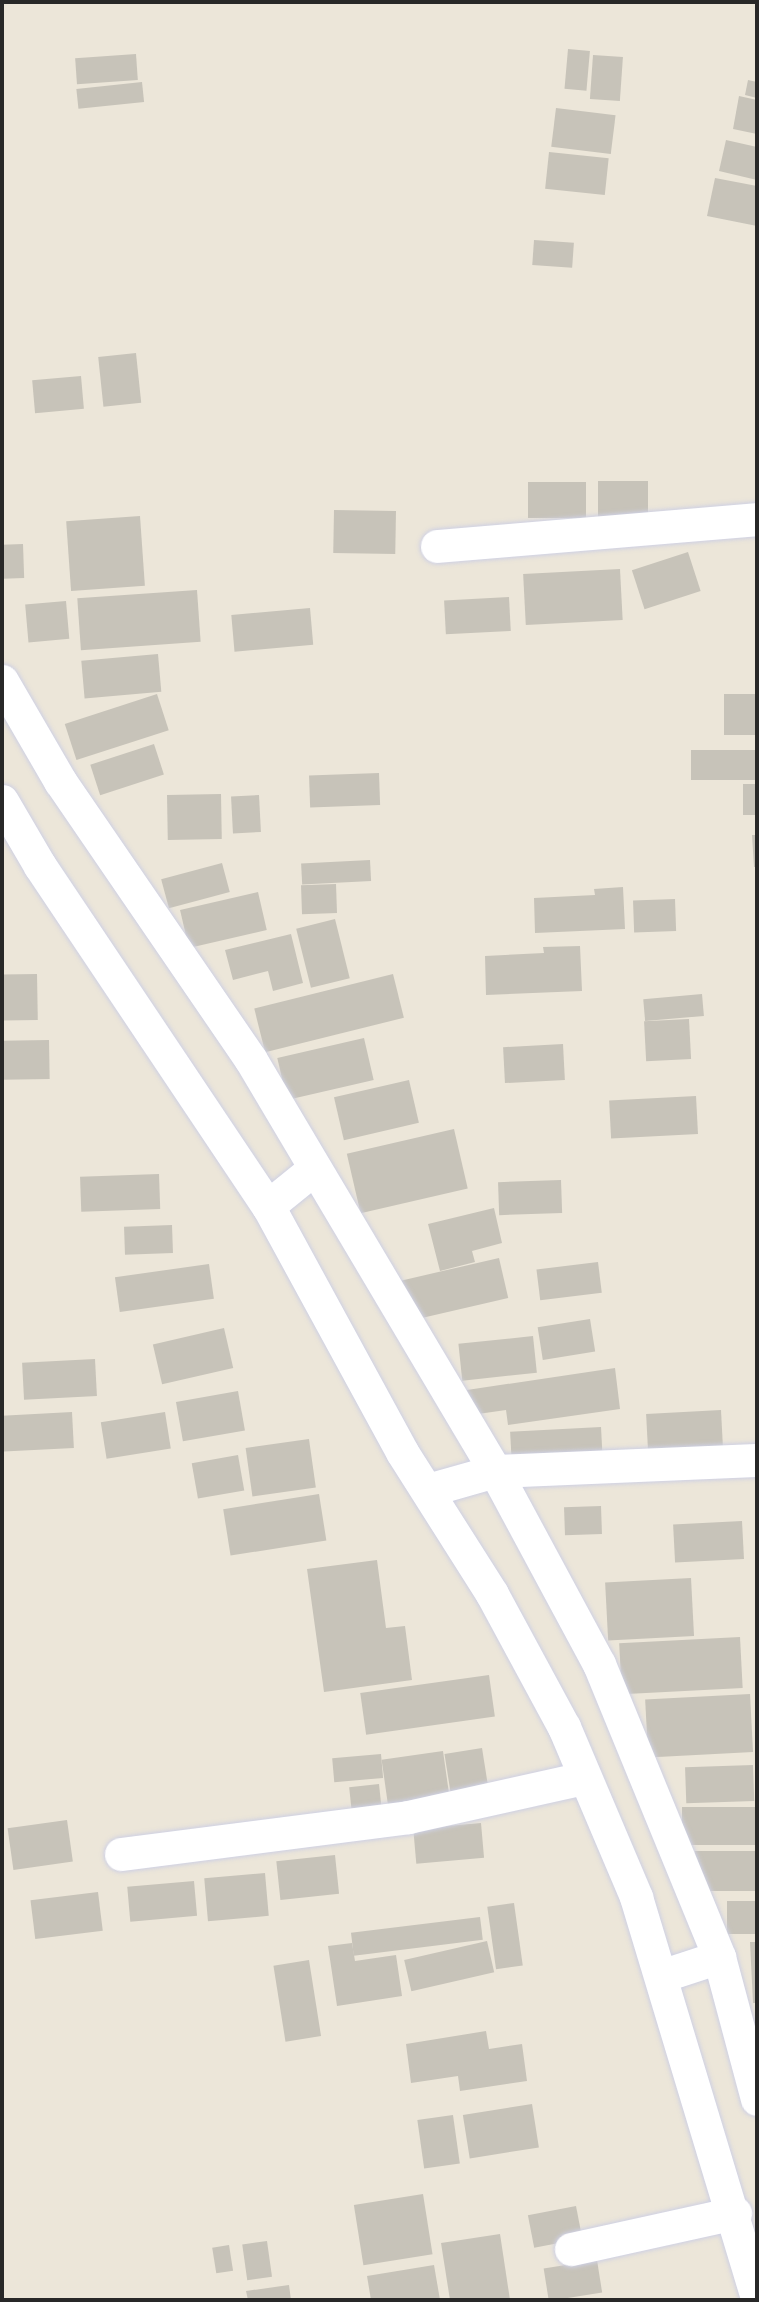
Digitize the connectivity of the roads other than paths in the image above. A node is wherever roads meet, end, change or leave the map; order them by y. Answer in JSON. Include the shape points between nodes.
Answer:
{"nodes":[{"id":1,"x":757,"y":519,"type":"edge"},
{"id":2,"x":437,"y":547,"type":"dead end"},
{"id":3,"x":2,"y":681,"type":"edge"},
{"id":4,"x":2,"y":801,"type":"edge"},
{"id":5,"x":315,"y":1168,"type":"junction"},
{"id":6,"x":268,"y":1206,"type":"junction"},
{"id":7,"x":757,"y":1460,"type":"edge"},
{"id":8,"x":488,"y":1473,"type":"junction"},
{"id":9,"x":438,"y":1488,"type":"junction"},
{"id":10,"x":584,"y":1778,"type":"junction"},
{"id":11,"x":121,"y":1854,"type":"dead end"},
{"id":12,"x":719,"y":1957,"type":"junction"},
{"id":13,"x":661,"y":1976,"type":"junction"},
{"id":14,"x":746,"y":2013,"type":"edge"},
{"id":15,"x":757,"y":2099,"type":"edge"},
{"id":16,"x":735,"y":2213,"type":"junction"},
{"id":17,"x":571,"y":2249,"type":"dead end"},
{"id":18,"x":757,"y":2297,"type":"edge"}],
"edges":[{"from":1,"to":2,"type":"street"},
{"from":3,"to":5,"type":"street","via":[[60,781],[251,1060]]},
{"from":4,"to":6,"type":"street","via":[[40,866]]},
{"from":5,"to":6,"type":"street"},
{"from":5,"to":8,"type":"street"},
{"from":6,"to":9,"type":"street","via":[[402,1452]]},
{"from":7,"to":8,"type":"street"},
{"from":8,"to":9,"type":"street"},
{"from":8,"to":12,"type":"street","via":[[599,1664]]},
{"from":9,"to":10,"type":"street","via":[[564,1727]]},
{"from":10,"to":11,"type":"street","via":[[408,1817]]},
{"from":10,"to":13,"type":"street","via":[[636,1898]]},
{"from":12,"to":13,"type":"street"},
{"from":12,"to":14,"type":"street"},
{"from":13,"to":16,"type":"street"},
{"from":14,"to":15,"type":"street"},
{"from":16,"to":17,"type":"street"},
{"from":16,"to":18,"type":"street"}]}
